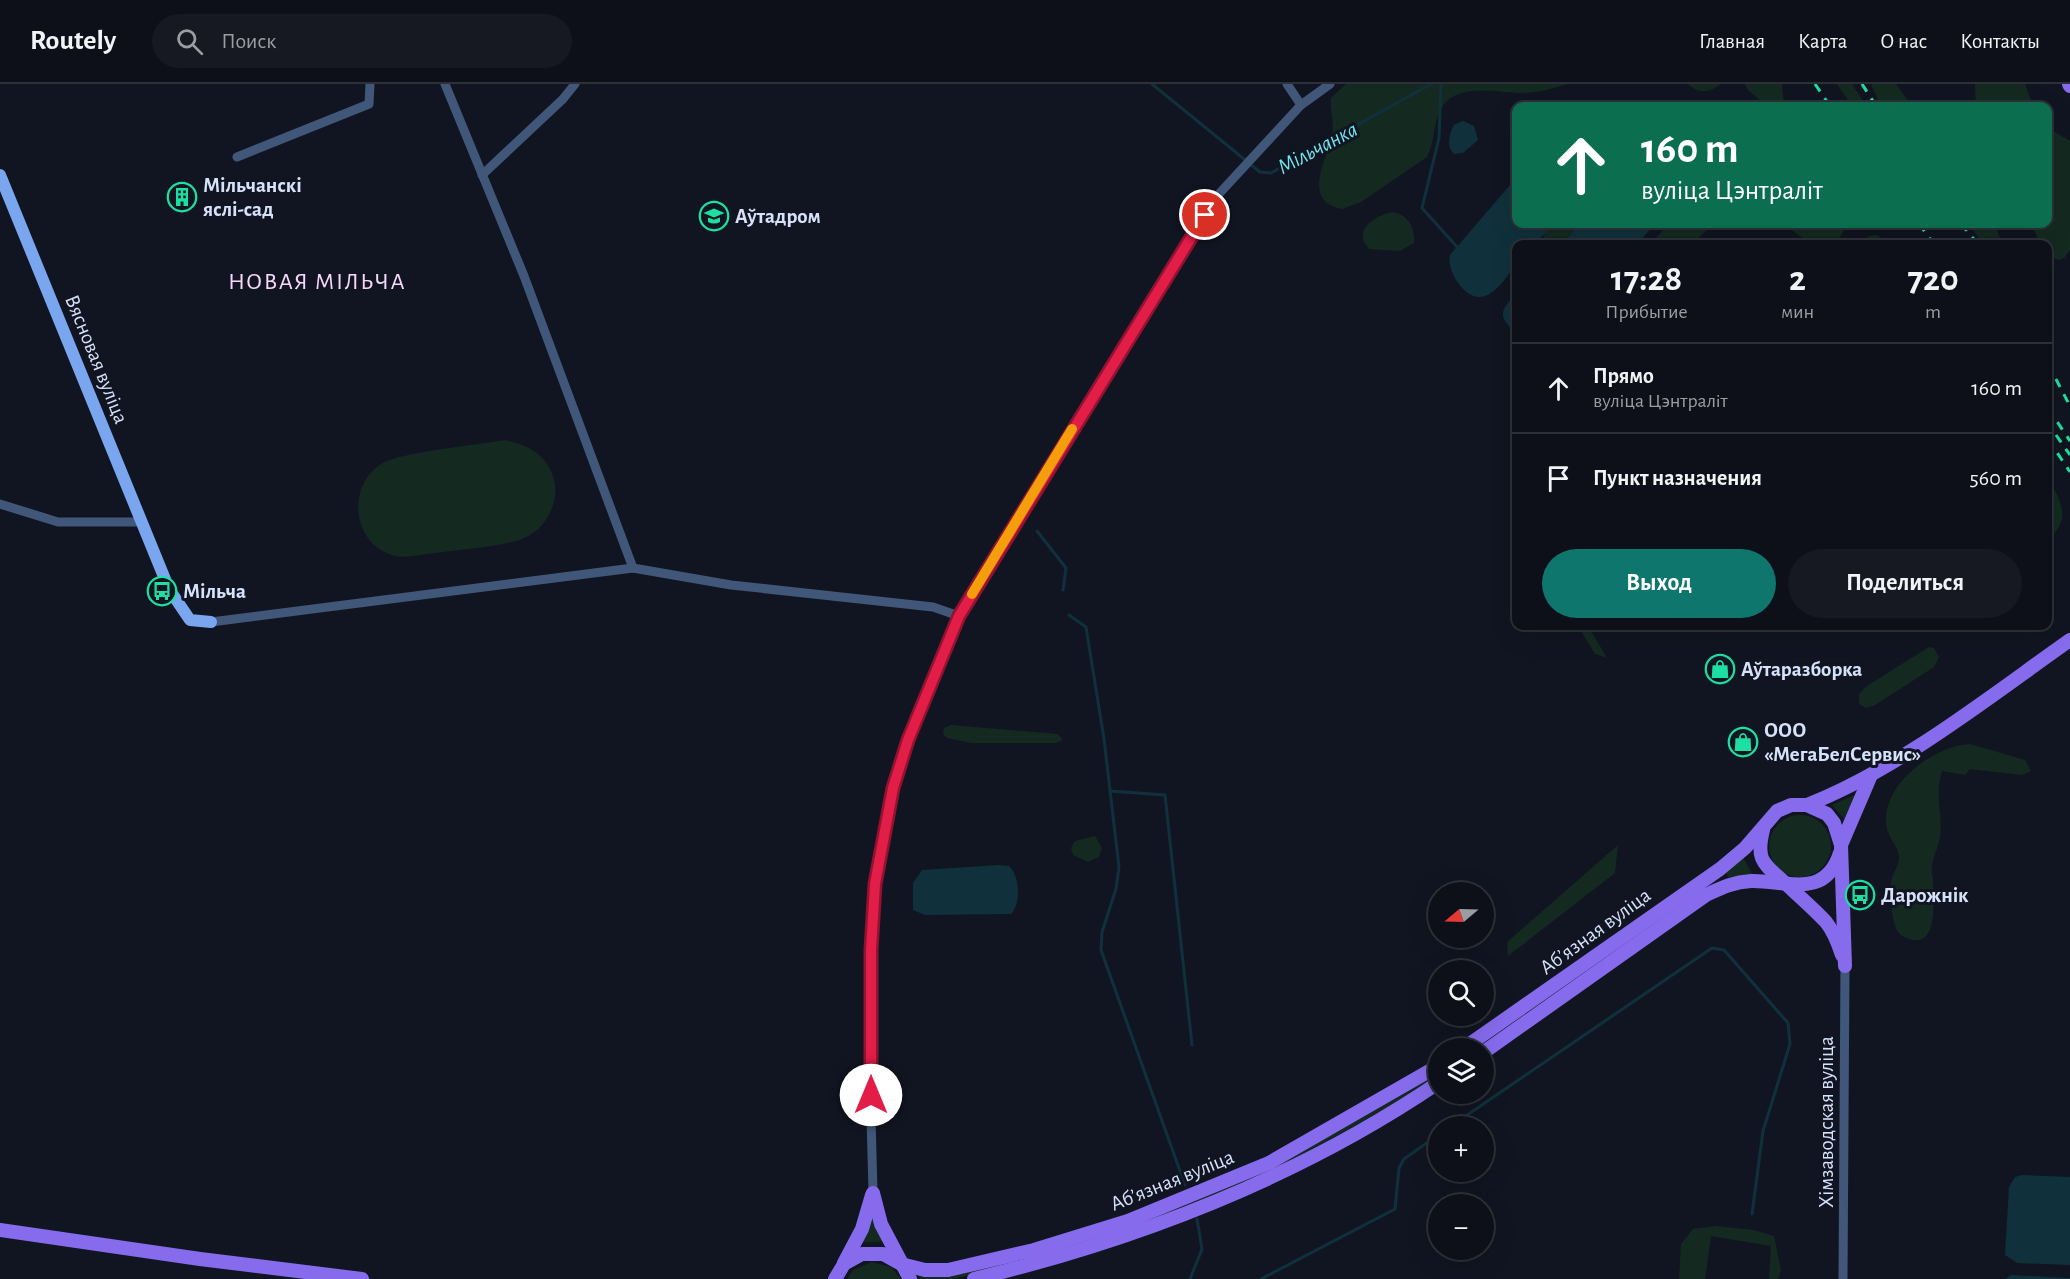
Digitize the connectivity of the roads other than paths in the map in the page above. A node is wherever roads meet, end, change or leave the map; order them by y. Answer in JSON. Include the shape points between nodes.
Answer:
{"nodes":[{"id":1,"x":370,"y":84,"type":"edge"},
{"id":2,"x":445,"y":84,"type":"edge"},
{"id":3,"x":575,"y":84,"type":"edge"},
{"id":4,"x":1287,"y":84,"type":"edge"},
{"id":5,"x":1330,"y":84,"type":"edge"},
{"id":6,"x":1301,"y":105,"type":"junction"},
{"id":7,"x":237,"y":157,"type":"dead end"},
{"id":8,"x":0,"y":175,"type":"edge"},
{"id":9,"x":482,"y":175,"type":"junction"},
{"id":10,"x":0,"y":504,"type":"edge"},
{"id":11,"x":142,"y":522,"type":"junction"},
{"id":12,"x":633,"y":568,"type":"junction"},
{"id":13,"x":959,"y":616,"type":"junction"},
{"id":14,"x":211,"y":622,"type":"joint"},
{"id":15,"x":2070,"y":640,"type":"edge"},
{"id":16,"x":1871,"y":775,"type":"junction"},
{"id":17,"x":1807,"y":805,"type":"junction"},
{"id":18,"x":1764,"y":827,"type":"junction"},
{"id":19,"x":1840,"y":848,"type":"junction"},
{"id":20,"x":1785,"y":882,"type":"junction"},
{"id":21,"x":1845,"y":966,"type":"junction"},
{"id":22,"x":1478,"y":1038,"type":"edge"},
{"id":23,"x":1494,"y":1045,"type":"edge"},
{"id":24,"x":1428,"y":1072,"type":"edge"},
{"id":25,"x":1428,"y":1089,"type":"edge"},
{"id":26,"x":873,"y":1193,"type":"junction"},
{"id":27,"x":0,"y":1230,"type":"edge"},
{"id":28,"x":901,"y":1264,"type":"junction"},
{"id":29,"x":836,"y":1274,"type":"edge"},
{"id":30,"x":362,"y":1279,"type":"edge"},
{"id":31,"x":910,"y":1279,"type":"edge"},
{"id":32,"x":974,"y":1279,"type":"edge"},
{"id":33,"x":1843,"y":1279,"type":"edge"}],
"edges":[{"from":1,"to":7,"type":"street","via":[[369,104]]},
{"from":2,"to":9,"type":"street"},
{"from":3,"to":9,"type":"street"},
{"from":4,"to":6,"type":"street"},
{"from":5,"to":6,"type":"street"},
{"from":6,"to":13,"type":"street","via":[[1217,196]]},
{"from":8,"to":11,"type":"street","name":"Вясновая вуліца"},
{"from":9,"to":12,"type":"street","via":[[554,354]]},
{"from":10,"to":11,"type":"street","via":[[58,522]]},
{"from":11,"to":14,"type":"street","name":"Вясновая вуліца","via":[[170,589],[190,620]]},
{"from":12,"to":13,"type":"street","via":[[731,585],[933,608]]},
{"from":12,"to":14,"type":"street"},
{"from":13,"to":26,"type":"street","via":[[896,777],[875,884],[871,950]]},
{"from":15,"to":16,"type":"main road"},
{"from":16,"to":17,"type":"main road"},
{"from":16,"to":19,"type":"main road"},
{"from":17,"to":18,"type":"main road","via":[[1791,805],[1777,811]]},
{"from":17,"to":19,"type":"main road","via":[[1817,808],[1834,823]]},
{"from":18,"to":20,"type":"main road","via":[[1762,859],[1771,873]]},
{"from":18,"to":22,"type":"main road","name":"Абʼязная вуліца","via":[[1720,869]]},
{"from":19,"to":20,"type":"main road","via":[[1837,863],[1820,880],[1809,885]]},
{"from":19,"to":21,"type":"main road"},
{"from":20,"to":21,"type":"main road","via":[[1826,923]]},
{"from":20,"to":23,"type":"main road","name":"Абʼязная вуліца","via":[[1730,884],[1706,895]]},
{"from":21,"to":33,"type":"street","name":"Хімзаводская вуліца"},
{"from":24,"to":28,"type":"main road","name":"Абʼязная вуліца","via":[[1269,1163],[1128,1221],[1034,1250],[948,1270]]},
{"from":25,"to":32,"type":"main road","name":"Абʼязная вуліца","via":[[1334,1145],[1205,1205],[1061,1257]]},
{"from":26,"to":28,"type":"main road","via":[[881,1224]]},
{"from":26,"to":29,"type":"main road","via":[[862,1229]]},
{"from":27,"to":30,"type":"main road"},
{"from":28,"to":29,"type":"main road","name":"Абʼязная вуліца","via":[[883,1254],[862,1254]]},
{"from":28,"to":31,"type":"main road"}]}
